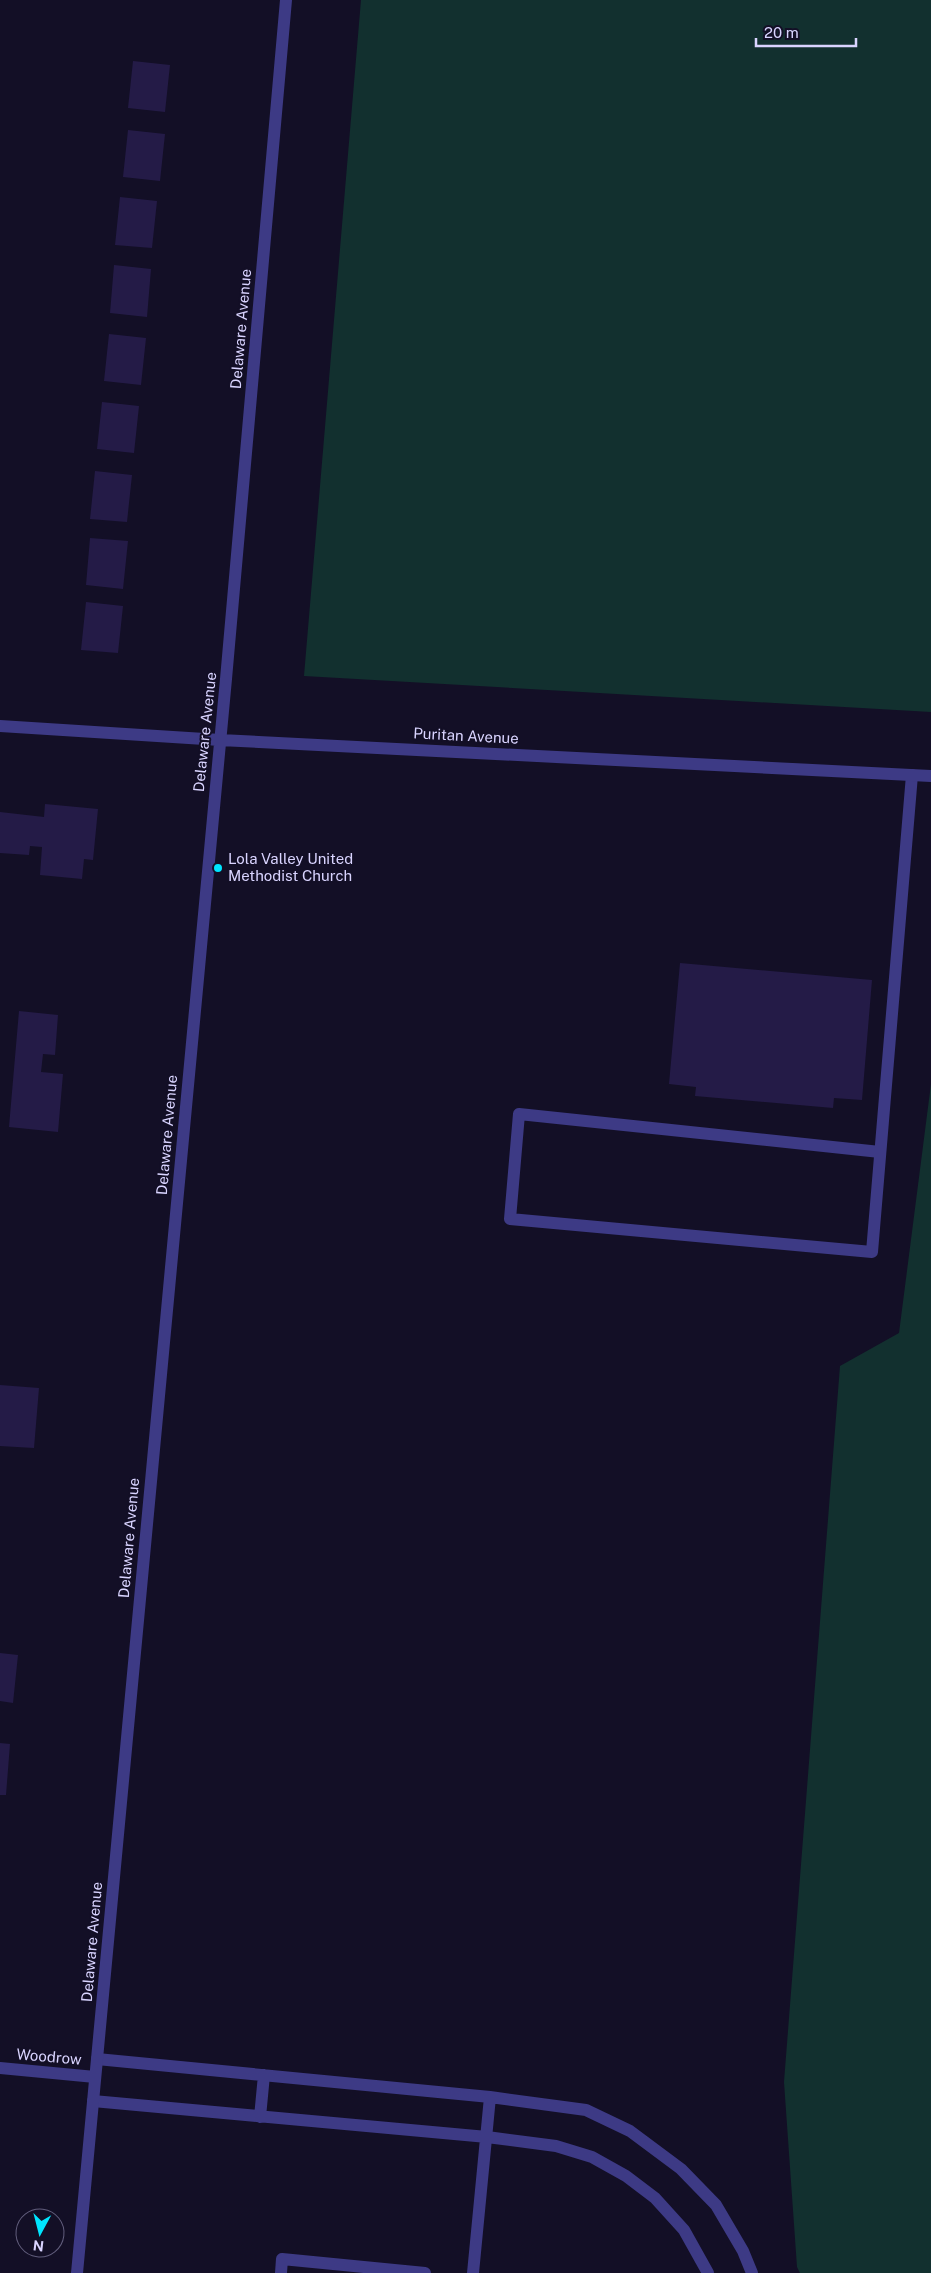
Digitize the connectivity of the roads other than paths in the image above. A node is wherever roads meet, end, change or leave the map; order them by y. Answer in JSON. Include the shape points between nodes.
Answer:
{"nodes":[{"id":1,"x":286,"y":0,"type":"edge"},
{"id":2,"x":0,"y":726,"type":"edge"},
{"id":3,"x":220,"y":740,"type":"junction"},
{"id":4,"x":912,"y":775,"type":"junction"},
{"id":5,"x":931,"y":776,"type":"edge"},
{"id":6,"x":880,"y":1152,"type":"junction"},
{"id":7,"x":97,"y":2059,"type":"junction"},
{"id":8,"x":0,"y":2068,"type":"edge"},
{"id":9,"x":264,"y":2075,"type":"junction"},
{"id":10,"x":95,"y":2077,"type":"junction"},
{"id":11,"x":490,"y":2097,"type":"junction"},
{"id":12,"x":93,"y":2101,"type":"junction"},
{"id":13,"x":260,"y":2117,"type":"junction"},
{"id":14,"x":487,"y":2137,"type":"junction"},
{"id":15,"x":77,"y":2273,"type":"edge"},
{"id":16,"x":281,"y":2273,"type":"edge"},
{"id":17,"x":424,"y":2273,"type":"edge"},
{"id":18,"x":473,"y":2273,"type":"edge"},
{"id":19,"x":708,"y":2273,"type":"edge"},
{"id":20,"x":752,"y":2273,"type":"edge"}],
"edges":[{"from":1,"to":3,"type":"street","name":"Delaware Avenue"},
{"from":2,"to":3,"type":"street","name":"Puritan Avenue"},
{"from":3,"to":4,"type":"street","name":"Puritan Avenue"},
{"from":3,"to":7,"type":"street","name":"Delaware Avenue"},
{"from":4,"to":5,"type":"street","name":"Puritan Avenue"},
{"from":4,"to":6,"type":"street"},
{"from":6,"to":6,"type":"street","via":[[872,1252],[510,1219],[519,1114]]},
{"from":7,"to":9,"type":"street"},
{"from":7,"to":10,"type":"street","name":"Delaware Avenue"},
{"from":8,"to":10,"type":"street","name":"Woodrow"},
{"from":9,"to":11,"type":"street"},
{"from":9,"to":13,"type":"street"},
{"from":10,"to":12,"type":"street","name":"Delaware Avenue"},
{"from":11,"to":14,"type":"street"},
{"from":11,"to":20,"type":"street","via":[[586,2110],[630,2131],[681,2169],[716,2205]]},
{"from":12,"to":13,"type":"street"},
{"from":12,"to":15,"type":"street","name":"Delaware Avenue"},
{"from":13,"to":14,"type":"street"},
{"from":14,"to":18,"type":"street"},
{"from":14,"to":19,"type":"street","via":[[556,2146],[592,2157],[626,2176],[655,2198],[684,2230]]},
{"from":16,"to":17,"type":"street","via":[[282,2259]]}]}
